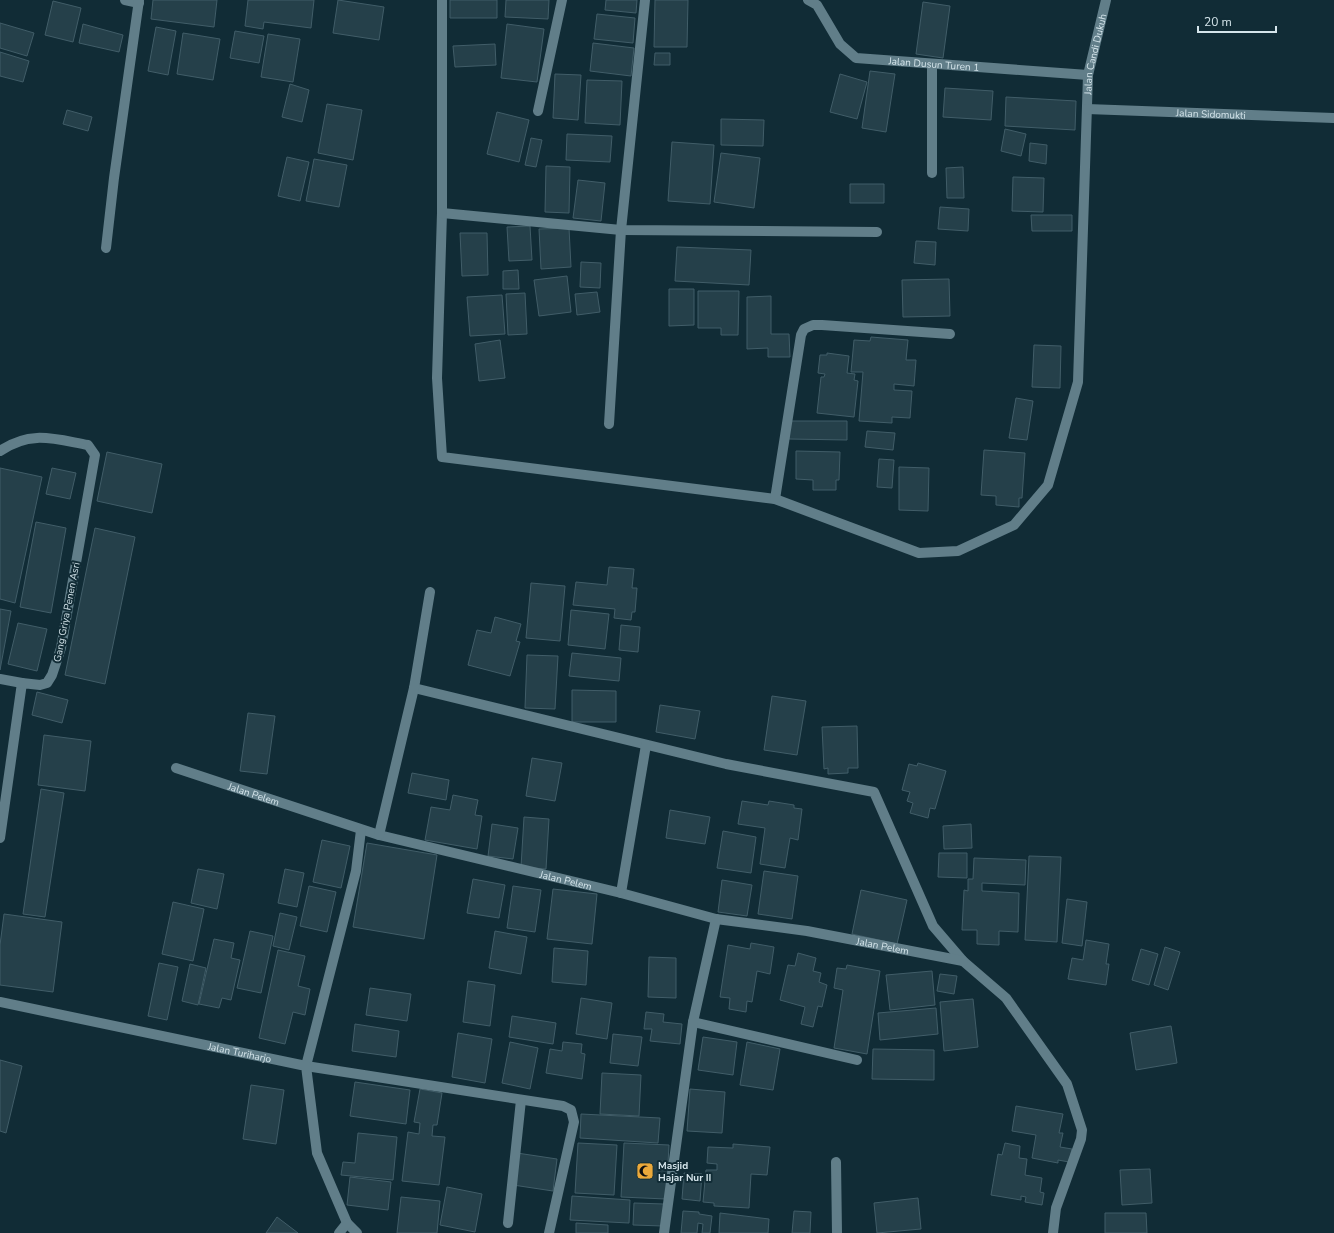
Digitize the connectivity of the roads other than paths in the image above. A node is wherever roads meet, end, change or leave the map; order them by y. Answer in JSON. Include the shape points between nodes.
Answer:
{"nodes":[{"id":1,"x":125,"y":0,"type":"edge"},
{"id":2,"x":442,"y":0,"type":"edge"},
{"id":3,"x":562,"y":0,"type":"edge"},
{"id":4,"x":645,"y":0,"type":"edge"},
{"id":5,"x":808,"y":0,"type":"edge"},
{"id":6,"x":1106,"y":0,"type":"edge"},
{"id":7,"x":139,"y":1,"type":"edge"},
{"id":8,"x":817,"y":2,"type":"edge"},
{"id":9,"x":932,"y":64,"type":"junction"},
{"id":10,"x":1088,"y":75,"type":"junction"},
{"id":11,"x":1087,"y":109,"type":"junction"},
{"id":12,"x":538,"y":111,"type":"dead end"},
{"id":13,"x":1334,"y":118,"type":"edge"},
{"id":14,"x":932,"y":173,"type":"dead end"},
{"id":15,"x":442,"y":213,"type":"junction"},
{"id":16,"x":621,"y":230,"type":"junction"},
{"id":17,"x":876,"y":232,"type":"dead end"},
{"id":18,"x":106,"y":248,"type":"dead end"},
{"id":19,"x":950,"y":334,"type":"dead end"},
{"id":20,"x":609,"y":424,"type":"dead end"},
{"id":21,"x":0,"y":451,"type":"edge"},
{"id":22,"x":775,"y":499,"type":"junction"},
{"id":23,"x":430,"y":592,"type":"dead end"},
{"id":24,"x":0,"y":679,"type":"edge"},
{"id":25,"x":22,"y":683,"type":"junction"},
{"id":26,"x":414,"y":688,"type":"junction"},
{"id":27,"x":646,"y":745,"type":"junction"},
{"id":28,"x":176,"y":768,"type":"dead end"},
{"id":29,"x":361,"y":830,"type":"junction"},
{"id":30,"x":379,"y":835,"type":"junction"},
{"id":31,"x":0,"y":838,"type":"edge"},
{"id":32,"x":621,"y":893,"type":"junction"},
{"id":33,"x":716,"y":919,"type":"junction"},
{"id":34,"x":963,"y":961,"type":"junction"},
{"id":35,"x":0,"y":1002,"type":"edge"},
{"id":36,"x":694,"y":1022,"type":"junction"},
{"id":37,"x":857,"y":1060,"type":"dead end"},
{"id":38,"x":306,"y":1066,"type":"junction"},
{"id":39,"x":521,"y":1100,"type":"junction"},
{"id":40,"x":836,"y":1162,"type":"dead end"},
{"id":41,"x":347,"y":1223,"type":"junction"},
{"id":42,"x":508,"y":1223,"type":"dead end"},
{"id":43,"x":339,"y":1233,"type":"edge"},
{"id":44,"x":357,"y":1233,"type":"edge"},
{"id":45,"x":550,"y":1233,"type":"edge"},
{"id":46,"x":664,"y":1233,"type":"edge"},
{"id":47,"x":837,"y":1233,"type":"edge"},
{"id":48,"x":1053,"y":1233,"type":"edge"}],
"edges":[{"from":1,"to":7,"type":"street"},
{"from":2,"to":15,"type":"street"},
{"from":3,"to":12,"type":"street"},
{"from":4,"to":16,"type":"street"},
{"from":5,"to":8,"type":"street","name":"Jalan Dusun Turen 1"},
{"from":6,"to":10,"type":"street","name":"Jalan Candi Dukuh"},
{"from":7,"to":18,"type":"street"},
{"from":8,"to":9,"type":"street","name":"Jalan Dusun Turen 1","via":[[840,44],[856,58]]},
{"from":9,"to":10,"type":"street","name":"Jalan Dusun Turen 1"},
{"from":9,"to":14,"type":"street"},
{"from":10,"to":11,"type":"street","name":"Jalan Candi Dukuh"},
{"from":11,"to":13,"type":"street","name":"Jalan Sidomukti"},
{"from":11,"to":22,"type":"street","name":"Jalan Candi Dukuh","via":[[1078,382],[1048,485],[1014,525],[958,551],[918,553]]},
{"from":15,"to":16,"type":"street"},
{"from":15,"to":22,"type":"street","name":"Jalan Candi Dukuh","via":[[437,378],[442,456]]},
{"from":16,"to":17,"type":"street"},
{"from":16,"to":20,"type":"street"},
{"from":19,"to":22,"type":"street","via":[[822,325],[804,329]]},
{"from":21,"to":25,"type":"street","name":"Gang Griya Penen Asri","via":[[23,439],[35,437],[88,445],[95,456],[56,665],[47,683]]},
{"from":23,"to":26,"type":"street"},
{"from":24,"to":25,"type":"street"},
{"from":25,"to":31,"type":"street"},
{"from":26,"to":27,"type":"street"},
{"from":26,"to":30,"type":"street"},
{"from":27,"to":32,"type":"street"},
{"from":27,"to":34,"type":"street","via":[[726,764],[874,792],[933,926]]},
{"from":28,"to":29,"type":"street","name":"Jalan Pelem"},
{"from":29,"to":30,"type":"street","name":"Jalan Pelem"},
{"from":29,"to":38,"type":"street","via":[[356,871]]},
{"from":30,"to":32,"type":"street","name":"Jalan Pelem"},
{"from":32,"to":33,"type":"street","name":"Jalan Pelem"},
{"from":33,"to":34,"type":"street","name":"Jalan Pelem","via":[[807,931]]},
{"from":33,"to":36,"type":"street"},
{"from":34,"to":48,"type":"street","via":[[1006,998],[1067,1084],[1074,1105],[1082,1130],[1081,1139],[1056,1208]]},
{"from":35,"to":38,"type":"street","name":"Jalan Turiharjo"},
{"from":36,"to":37,"type":"street"},
{"from":36,"to":46,"type":"street"},
{"from":38,"to":39,"type":"street","name":"Jalan Turiharjo"},
{"from":38,"to":41,"type":"street","via":[[317,1153]]},
{"from":39,"to":42,"type":"street"},
{"from":39,"to":45,"type":"street","name":"Jalan Turiharjo","via":[[562,1106],[571,1110],[573,1116],[574,1122]]},
{"from":40,"to":47,"type":"street"},
{"from":41,"to":43,"type":"street"},
{"from":41,"to":44,"type":"street"}]}
